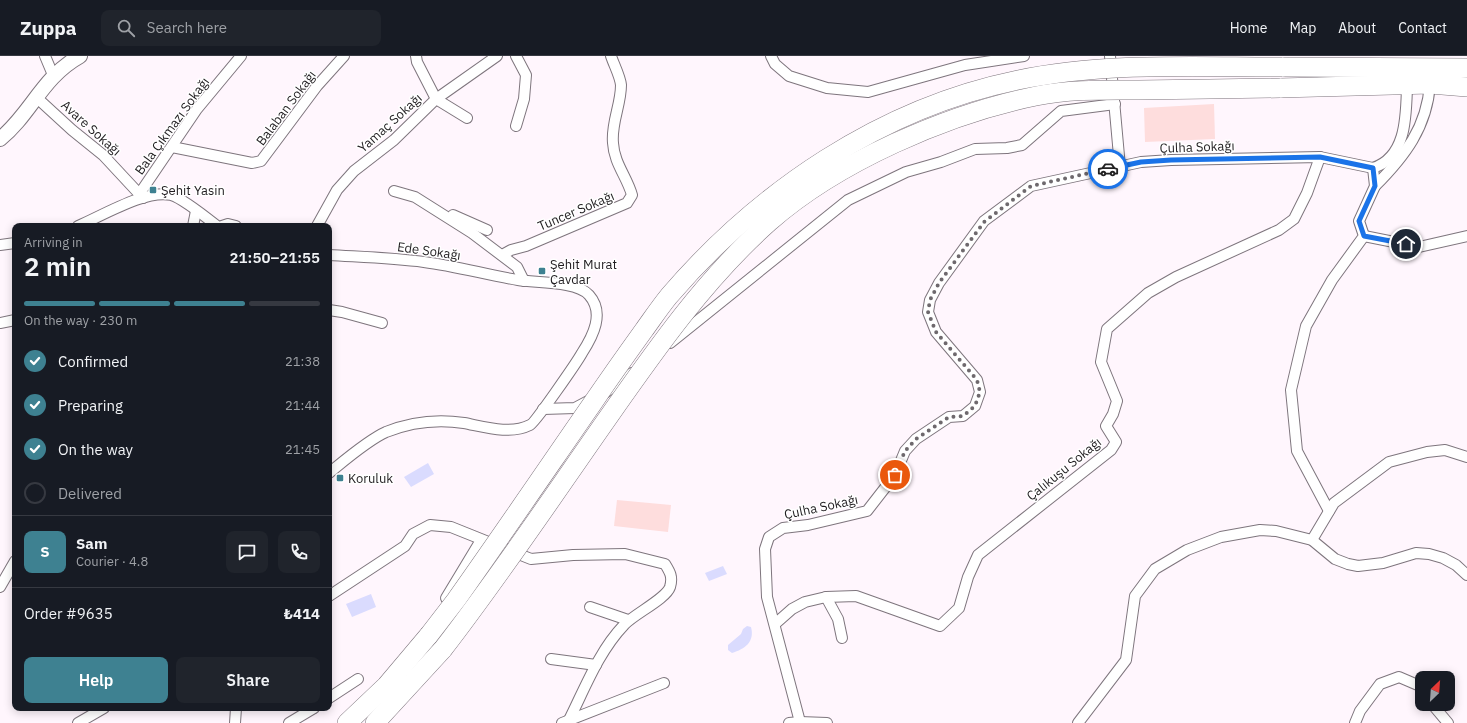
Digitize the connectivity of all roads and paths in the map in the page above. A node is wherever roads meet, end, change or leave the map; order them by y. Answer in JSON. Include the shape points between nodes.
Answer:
{"nodes":[{"id":1,"x":45,"y":56,"type":"edge"},
{"id":2,"x":80,"y":56,"type":"edge"},
{"id":3,"x":241,"y":56,"type":"edge"},
{"id":4,"x":344,"y":56,"type":"edge"},
{"id":5,"x":416,"y":56,"type":"edge"},
{"id":6,"x":498,"y":56,"type":"edge"},
{"id":7,"x":516,"y":56,"type":"edge"},
{"id":8,"x":611,"y":56,"type":"edge"},
{"id":9,"x":771,"y":56,"type":"edge"},
{"id":10,"x":1024,"y":56,"type":"edge"},
{"id":11,"x":1110,"y":56,"type":"edge"},
{"id":12,"x":1378,"y":61,"type":"edge"},
{"id":13,"x":1407,"y":61,"type":"edge"},
{"id":14,"x":1467,"y":68,"type":"edge"},
{"id":15,"x":1428,"y":69,"type":"edge"},
{"id":16,"x":53,"y":75,"type":"junction"},
{"id":17,"x":1407,"y":86,"type":"junction"},
{"id":18,"x":1467,"y":88,"type":"edge"},
{"id":19,"x":36,"y":97,"type":"junction"},
{"id":20,"x":436,"y":99,"type":"junction"},
{"id":21,"x":1115,"y":104,"type":"junction"},
{"id":22,"x":467,"y":118,"type":"dead end"},
{"id":23,"x":516,"y":126,"type":"dead end"},
{"id":24,"x":0,"y":139,"type":"edge"},
{"id":25,"x":172,"y":147,"type":"junction"},
{"id":26,"x":1320,"y":157,"type":"junction"},
{"id":27,"x":1120,"y":167,"type":"junction"},
{"id":28,"x":1373,"y":168,"type":"junction"},
{"id":29,"x":1375,"y":186,"type":"junction"},
{"id":30,"x":394,"y":190,"type":"dead end"},
{"id":31,"x":142,"y":195,"type":"junction"},
{"id":32,"x":435,"y":210,"type":"junction"},
{"id":33,"x":196,"y":211,"type":"junction"},
{"id":34,"x":84,"y":223,"type":"edge"},
{"id":35,"x":194,"y":223,"type":"edge"},
{"id":36,"x":213,"y":223,"type":"edge"},
{"id":37,"x":319,"y":223,"type":"edge"},
{"id":38,"x":487,"y":230,"type":"dead end"},
{"id":39,"x":1364,"y":236,"type":"junction"},
{"id":40,"x":1467,"y":236,"type":"edge"},
{"id":41,"x":12,"y":243,"type":"edge"},
{"id":42,"x":0,"y":245,"type":"edge"},
{"id":43,"x":332,"y":255,"type":"edge"},
{"id":44,"x":502,"y":255,"type":"junction"},
{"id":45,"x":524,"y":281,"type":"junction"},
{"id":46,"x":332,"y":311,"type":"edge"},
{"id":47,"x":12,"y":321,"type":"edge"},
{"id":48,"x":0,"y":323,"type":"edge"},
{"id":49,"x":382,"y":323,"type":"dead end"},
{"id":50,"x":543,"y":409,"type":"junction"},
{"id":51,"x":1467,"y":457,"type":"edge"},
{"id":52,"x":332,"y":471,"type":"edge"},
{"id":53,"x":1329,"y":511,"type":"junction"},
{"id":54,"x":481,"y":540,"type":"junction"},
{"id":55,"x":1312,"y":540,"type":"junction"},
{"id":56,"x":12,"y":566,"type":"edge"},
{"id":57,"x":1467,"y":575,"type":"edge"},
{"id":58,"x":0,"y":587,"type":"edge"},
{"id":59,"x":332,"y":594,"type":"edge"},
{"id":60,"x":826,"y":597,"type":"junction"},
{"id":61,"x":446,"y":598,"type":"dead end"},
{"id":62,"x":590,"y":607,"type":"dead end"},
{"id":63,"x":628,"y":620,"type":"junction"},
{"id":64,"x":775,"y":624,"type":"junction"},
{"id":65,"x":842,"y":638,"type":"dead end"},
{"id":66,"x":550,"y":659,"type":"dead end"},
{"id":67,"x":596,"y":665,"type":"junction"},
{"id":68,"x":358,"y":679,"type":"dead end"},
{"id":69,"x":664,"y":683,"type":"dead end"},
{"id":70,"x":1415,"y":684,"type":"edge"},
{"id":71,"x":332,"y":696,"type":"edge"},
{"id":72,"x":99,"y":711,"type":"edge"},
{"id":73,"x":236,"y":711,"type":"edge"},
{"id":74,"x":309,"y":711,"type":"edge"},
{"id":75,"x":1438,"y":711,"type":"edge"},
{"id":76,"x":566,"y":722,"type":"edge"},
{"id":77,"x":801,"y":722,"type":"edge"},
{"id":78,"x":78,"y":723,"type":"edge"},
{"id":79,"x":235,"y":723,"type":"edge"},
{"id":80,"x":289,"y":723,"type":"edge"},
{"id":81,"x":347,"y":723,"type":"edge"},
{"id":82,"x":375,"y":723,"type":"edge"},
{"id":83,"x":789,"y":723,"type":"edge"},
{"id":84,"x":827,"y":723,"type":"edge"},
{"id":85,"x":1078,"y":723,"type":"edge"},
{"id":86,"x":1355,"y":723,"type":"edge"},
{"id":87,"x":1448,"y":723,"type":"edge"}],
"edges":[{"from":1,"to":16,"type":"street"},
{"from":2,"to":16,"type":"main road"},
{"from":3,"to":25,"type":"street","name":"Bala Çıkmazı Sokağı","via":[[197,109]]},
{"from":4,"to":25,"type":"street","name":"Balaban Sokağı","via":[[317,86],[261,161],[252,163]]},
{"from":5,"to":20,"type":"street"},
{"from":6,"to":20,"type":"street","name":"Yamaç Sokağı"},
{"from":7,"to":23,"type":"street","via":[[526,75],[524,99]]},
{"from":8,"to":44,"type":"street","name":"Tuncer Sokağı","via":[[621,84],[620,102],[613,127],[614,156],[632,195],[627,203]]},
{"from":9,"to":10,"type":"street","via":[[775,64],[789,76],[827,88],[868,92],[965,65]]},
{"from":11,"to":21,"type":"street"},
{"from":12,"to":13,"type":"highway"},
{"from":12,"to":81,"type":"highway","bridge":true,"via":[[1282,67],[1151,67],[1069,72],[1018,80],[953,98],[900,119],[862,138],[799,176],[719,242],[667,298],[456,600],[386,686]]},
{"from":13,"to":15,"type":"highway"},
{"from":13,"to":17,"type":"highway"},
{"from":14,"to":15,"type":"highway"},
{"from":15,"to":17,"type":"highway"},
{"from":15,"to":18,"type":"highway"},
{"from":15,"to":29,"type":"street","via":[[1428,104],[1414,137],[1395,166]]},
{"from":16,"to":19,"type":"main road"},
{"from":17,"to":28,"type":"street","via":[[1405,123],[1401,141],[1383,165]]},
{"from":17,"to":82,"type":"highway","bridge":true,"via":[[1093,90],[1037,96],[972,114],[916,134],[874,153],[813,189],[771,220],[727,261],[687,308],[472,612],[443,649]]},
{"from":19,"to":24,"type":"main road"},
{"from":19,"to":31,"type":"street","name":"Avare Sokağı","via":[[103,155]]},
{"from":20,"to":22,"type":"street"},
{"from":20,"to":37,"type":"street","name":"Yamaç Sokağı","via":[[394,140],[354,171],[337,190]]},
{"from":21,"to":27,"type":"street"},
{"from":21,"to":50,"type":"street","via":[[1061,111],[1022,145],[975,149],[906,172],[848,200],[611,390],[575,408]]},
{"from":25,"to":31,"type":"street","name":"Bala Çıkmazı Sokağı"},
{"from":26,"to":27,"type":"street","name":"Çulha Sokağı","via":[[1171,160],[1141,162]]},
{"from":26,"to":28,"type":"street","name":"Çulha Sokağı"},
{"from":26,"to":60,"type":"street","name":"Çalıkuşu Sokağı","via":[[1294,219],[1279,230],[1176,276],[1148,293],[1106,329],[1101,362],[1117,401],[1106,426],[1116,442],[1111,450],[978,555],[959,608],[940,626],[856,596]]},
{"from":27,"to":64,"type":"street","name":"Çulha Sokağı","via":[[1031,186],[984,222],[939,283],[930,300],[928,312],[936,332],[977,380],[980,392],[975,406],[963,416],[949,417],[916,439],[905,451],[895,475],[867,511],[808,525],[783,528],[769,537],[765,549],[767,597]]},
{"from":28,"to":29,"type":"street"},
{"from":29,"to":39,"type":"street","via":[[1359,221]]},
{"from":30,"to":32,"type":"street","via":[[415,197]]},
{"from":31,"to":33,"type":"street","via":[[173,195]]},
{"from":31,"to":34,"type":"street"},
{"from":32,"to":38,"type":"street"},
{"from":32,"to":44,"type":"street"},
{"from":33,"to":35,"type":"street"},
{"from":33,"to":36,"type":"street"},
{"from":39,"to":40,"type":"street","via":[[1419,247]]},
{"from":39,"to":53,"type":"street","via":[[1332,280],[1306,326],[1291,390],[1297,451]]},
{"from":41,"to":42,"type":"street"},
{"from":43,"to":45,"type":"street","name":"Ede Sokağı","via":[[424,262]]},
{"from":44,"to":45,"type":"street","via":[[517,267]]},
{"from":45,"to":50,"type":"street","name":"Ede Sokağı","via":[[584,290],[596,306],[593,334]]},
{"from":46,"to":49,"type":"street"},
{"from":47,"to":48,"type":"street"},
{"from":50,"to":52,"type":"street","name":"Ede Sokağı","via":[[532,425],[516,429],[490,429],[463,423],[428,420],[386,432]]},
{"from":51,"to":53,"type":"street","via":[[1445,450],[1389,462],[1334,503]]},
{"from":53,"to":55,"type":"street"},
{"from":54,"to":59,"type":"street","via":[[451,527],[430,525],[413,534],[405,546]]},
{"from":54,"to":61,"type":"street"},
{"from":54,"to":63,"type":"street","via":[[531,559],[625,554],[665,564],[672,574],[670,587],[664,596]]},
{"from":55,"to":57,"type":"street","via":[[1335,558],[1348,564],[1358,566],[1416,553],[1429,554],[1456,564]]},
{"from":55,"to":85,"type":"street","via":[[1276,531],[1252,532],[1222,538],[1187,550],[1155,569],[1134,596],[1126,660]]},
{"from":56,"to":58,"type":"street"},
{"from":60,"to":64,"type":"street","name":"Çalıkuşu Sokağı","via":[[805,602],[792,609]]},
{"from":60,"to":65,"type":"street","via":[[838,619]]},
{"from":62,"to":63,"type":"street"},
{"from":63,"to":67,"type":"street","via":[[615,634]]},
{"from":64,"to":77,"type":"street","name":"Çulha Sokağı"},
{"from":66,"to":67,"type":"street"},
{"from":67,"to":76,"type":"street"},
{"from":68,"to":71,"type":"street"},
{"from":69,"to":76,"type":"street"},
{"from":70,"to":86,"type":"street","via":[[1399,677],[1380,684],[1360,711]]},
{"from":72,"to":78,"type":"street"},
{"from":73,"to":79,"type":"street"},
{"from":74,"to":80,"type":"street"},
{"from":75,"to":87,"type":"street"},
{"from":77,"to":83,"type":"street"},
{"from":77,"to":84,"type":"street"}]}
